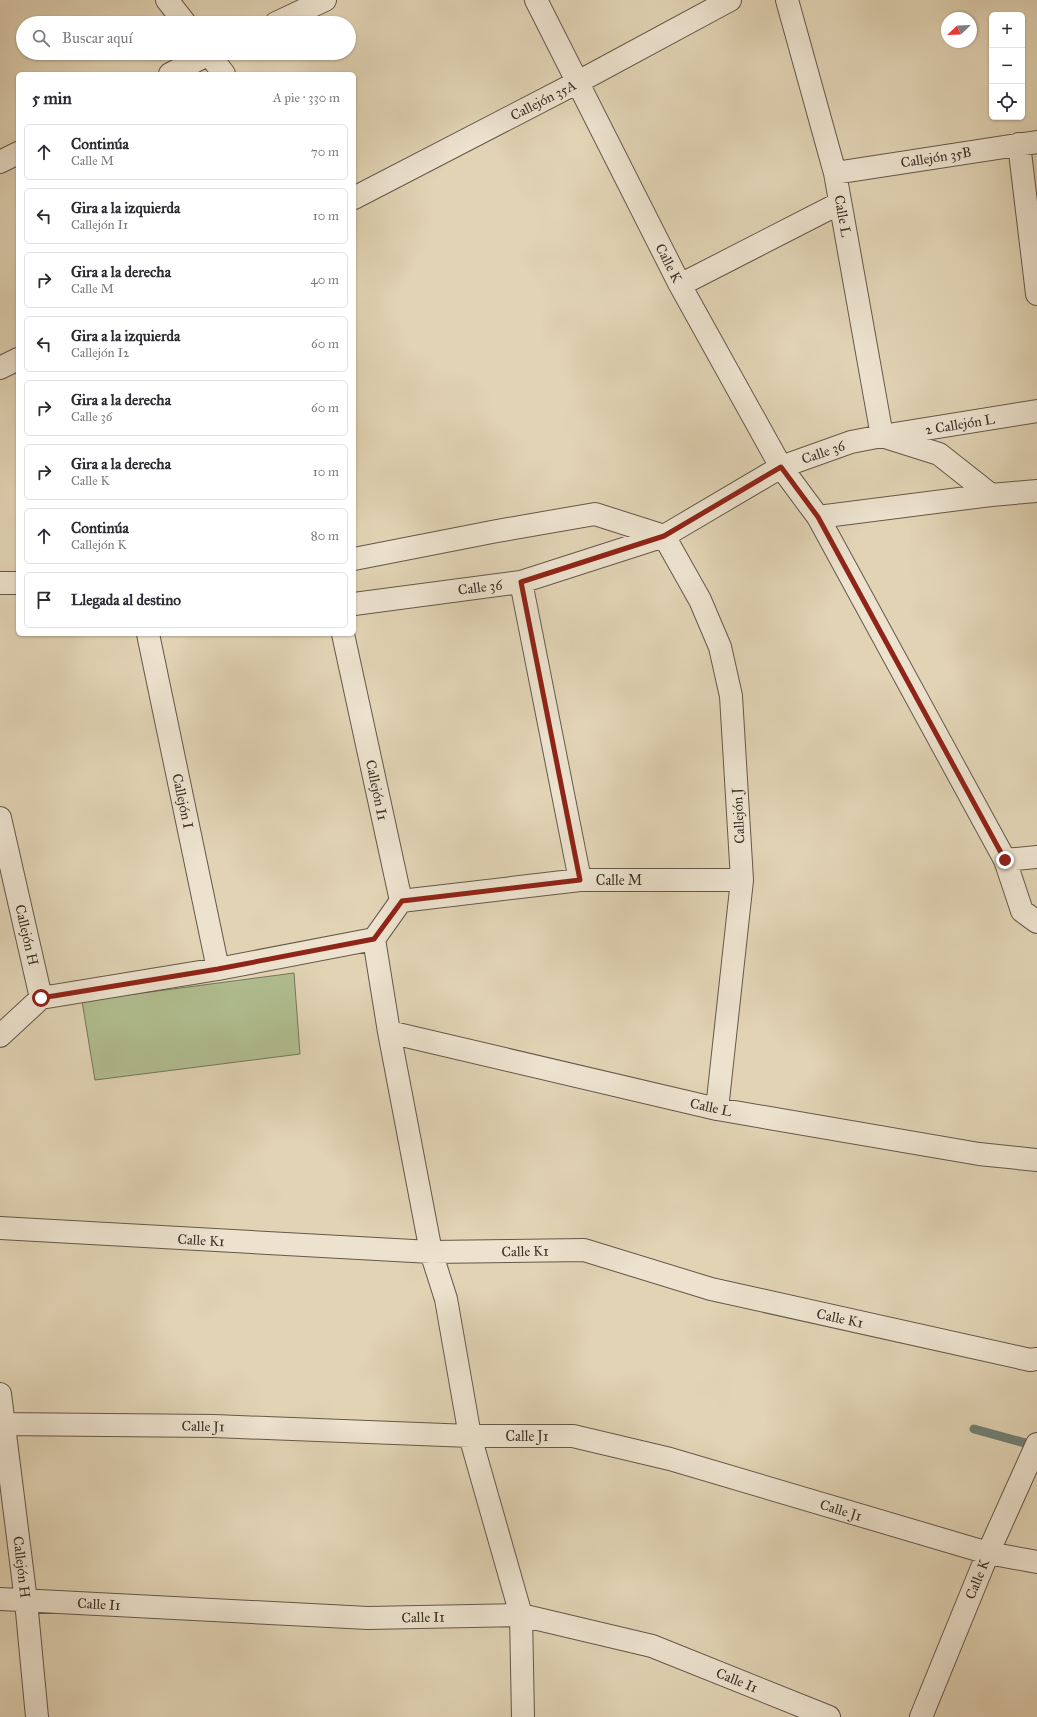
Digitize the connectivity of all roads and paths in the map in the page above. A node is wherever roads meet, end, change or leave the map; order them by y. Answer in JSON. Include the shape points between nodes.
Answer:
{"nodes":[{"id":1,"x":166,"y":0,"type":"edge"},
{"id":2,"x":325,"y":0,"type":"edge"},
{"id":3,"x":536,"y":0,"type":"edge"},
{"id":4,"x":730,"y":0,"type":"edge"},
{"id":5,"x":787,"y":0,"type":"edge"},
{"id":6,"x":179,"y":16,"type":"edge"},
{"id":7,"x":291,"y":16,"type":"edge"},
{"id":8,"x":196,"y":60,"type":"edge"},
{"id":9,"x":214,"y":60,"type":"edge"},
{"id":10,"x":174,"y":72,"type":"edge"},
{"id":11,"x":223,"y":72,"type":"edge"},
{"id":12,"x":578,"y":82,"type":"junction"},
{"id":13,"x":1028,"y":143,"type":"edge"},
{"id":14,"x":16,"y":154,"type":"edge"},
{"id":15,"x":0,"y":162,"type":"edge"},
{"id":16,"x":835,"y":173,"type":"junction"},
{"id":17,"x":356,"y":197,"type":"edge"},
{"id":18,"x":840,"y":203,"type":"junction"},
{"id":19,"x":680,"y":285,"type":"junction"},
{"id":20,"x":1037,"y":294,"type":"edge"},
{"id":21,"x":16,"y":360,"type":"edge"},
{"id":22,"x":0,"y":368,"type":"edge"},
{"id":23,"x":1037,"y":411,"type":"edge"},
{"id":24,"x":882,"y":436,"type":"junction"},
{"id":25,"x":781,"y":467,"type":"junction"},
{"id":26,"x":1037,"y":491,"type":"edge"},
{"id":27,"x":991,"y":495,"type":"junction"},
{"id":28,"x":818,"y":517,"type":"junction"},
{"id":29,"x":664,"y":536,"type":"junction"},
{"id":30,"x":356,"y":559,"type":"edge"},
{"id":31,"x":521,"y":582,"type":"junction"},
{"id":32,"x":0,"y":583,"type":"edge"},
{"id":33,"x":16,"y":583,"type":"edge"},
{"id":34,"x":356,"y":604,"type":"edge"},
{"id":35,"x":148,"y":636,"type":"edge"},
{"id":36,"x":343,"y":636,"type":"edge"},
{"id":37,"x":0,"y":818,"type":"edge"},
{"id":38,"x":1037,"y":857,"type":"edge"},
{"id":39,"x":1005,"y":860,"type":"junction"},
{"id":40,"x":580,"y":880,"type":"junction"},
{"id":41,"x":742,"y":880,"type":"junction"},
{"id":42,"x":402,"y":901,"type":"junction"},
{"id":43,"x":1037,"y":922,"type":"edge"},
{"id":44,"x":374,"y":939,"type":"junction"},
{"id":45,"x":218,"y":969,"type":"junction"},
{"id":46,"x":41,"y":998,"type":"junction"},
{"id":47,"x":389,"y":1032,"type":"junction"},
{"id":48,"x":0,"y":1036,"type":"edge"},
{"id":49,"x":717,"y":1109,"type":"junction"},
{"id":50,"x":1037,"y":1160,"type":"edge"},
{"id":51,"x":0,"y":1228,"type":"edge"},
{"id":52,"x":431,"y":1252,"type":"junction"},
{"id":53,"x":1037,"y":1359,"type":"edge"},
{"id":54,"x":0,"y":1394,"type":"edge"},
{"id":55,"x":2,"y":1424,"type":"edge"},
{"id":56,"x":470,"y":1436,"type":"junction"},
{"id":57,"x":1037,"y":1444,"type":"edge"},
{"id":58,"x":988,"y":1553,"type":"junction"},
{"id":59,"x":1037,"y":1562,"type":"edge"},
{"id":60,"x":0,"y":1599,"type":"edge"},
{"id":61,"x":26,"y":1601,"type":"junction"},
{"id":62,"x":520,"y":1615,"type":"junction"},
{"id":63,"x":37,"y":1717,"type":"edge"},
{"id":64,"x":523,"y":1717,"type":"edge"},
{"id":65,"x":829,"y":1717,"type":"edge"},
{"id":66,"x":921,"y":1717,"type":"edge"}],
"edges":[{"from":1,"to":6,"type":"street"},
{"from":2,"to":7,"type":"street"},
{"from":3,"to":12,"type":"street","name":"Calle K"},
{"from":4,"to":12,"type":"street","name":"Callejón 35A"},
{"from":5,"to":16,"type":"street","name":"Calle L"},
{"from":8,"to":10,"type":"street"},
{"from":9,"to":11,"type":"street"},
{"from":12,"to":17,"type":"street","name":"Callejón 35A"},
{"from":12,"to":19,"type":"street","name":"Calle K"},
{"from":13,"to":16,"type":"street","name":"Callejón 35B"},
{"from":13,"to":20,"type":"street"},
{"from":14,"to":15,"type":"street"},
{"from":16,"to":18,"type":"street","name":"Calle L"},
{"from":18,"to":19,"type":"street"},
{"from":18,"to":24,"type":"street","name":"Calle L"},
{"from":19,"to":25,"type":"street","name":"Calle K"},
{"from":21,"to":22,"type":"street"},
{"from":23,"to":24,"type":"street","name":"2 Callejón L"},
{"from":24,"to":25,"type":"street","name":"Calle 36","via":[[851,442]]},
{"from":24,"to":27,"type":"street","name":"Calle 36","via":[[939,454]]},
{"from":25,"to":28,"type":"street","name":"Calle K"},
{"from":25,"to":29,"type":"street","name":"Calle 36"},
{"from":26,"to":27,"type":"street"},
{"from":27,"to":28,"type":"street"},
{"from":28,"to":39,"type":"street","name":"Calle K"},
{"from":29,"to":30,"type":"street","via":[[595,514]]},
{"from":29,"to":31,"type":"street","name":"Calle 36"},
{"from":29,"to":41,"type":"street","name":"Callejón J","via":[[700,600],[720,647],[731,696]]},
{"from":31,"to":34,"type":"street","name":"Calle 36"},
{"from":31,"to":40,"type":"street"},
{"from":32,"to":33,"type":"street"},
{"from":35,"to":45,"type":"street","name":"Callejón I"},
{"from":36,"to":42,"type":"street","name":"Callejón I1"},
{"from":37,"to":46,"type":"street","name":"Callejón H"},
{"from":38,"to":39,"type":"street"},
{"from":39,"to":43,"type":"street","name":"Calle K","via":[[1022,911]]},
{"from":40,"to":41,"type":"street","name":"Calle M"},
{"from":40,"to":42,"type":"street","name":"Calle M"},
{"from":41,"to":49,"type":"street","name":"Callejón J"},
{"from":42,"to":44,"type":"street"},
{"from":44,"to":45,"type":"street"},
{"from":44,"to":47,"type":"street"},
{"from":45,"to":46,"type":"street"},
{"from":46,"to":48,"type":"street"},
{"from":47,"to":49,"type":"street","name":"Calle L"},
{"from":47,"to":52,"type":"street"},
{"from":49,"to":50,"type":"street","name":"Calle L","via":[[979,1154]]},
{"from":51,"to":52,"type":"street","name":"Calle K1"},
{"from":52,"to":53,"type":"street","name":"Calle K1","via":[[584,1250],[711,1289],[1030,1360]]},
{"from":52,"to":56,"type":"street","via":[[446,1299]]},
{"from":54,"to":55,"type":"street","name":"Callejón H"},
{"from":55,"to":56,"type":"street","name":"Calle J1","via":[[214,1426]]},
{"from":55,"to":61,"type":"street","name":"Callejón H"},
{"from":56,"to":58,"type":"street","name":"Calle J1","via":[[573,1436],[670,1459]]},
{"from":56,"to":62,"type":"street"},
{"from":57,"to":58,"type":"street","name":"Calle K"},
{"from":58,"to":59,"type":"street","name":"Calle J1"},
{"from":58,"to":66,"type":"street","name":"Calle K"},
{"from":60,"to":61,"type":"street","name":"Calle I1"},
{"from":61,"to":62,"type":"street","name":"Calle I1","via":[[368,1618]]},
{"from":61,"to":63,"type":"street","name":"Callejón H"},
{"from":62,"to":64,"type":"street"},
{"from":62,"to":65,"type":"street","name":"Calle I1","via":[[652,1646]]}]}
